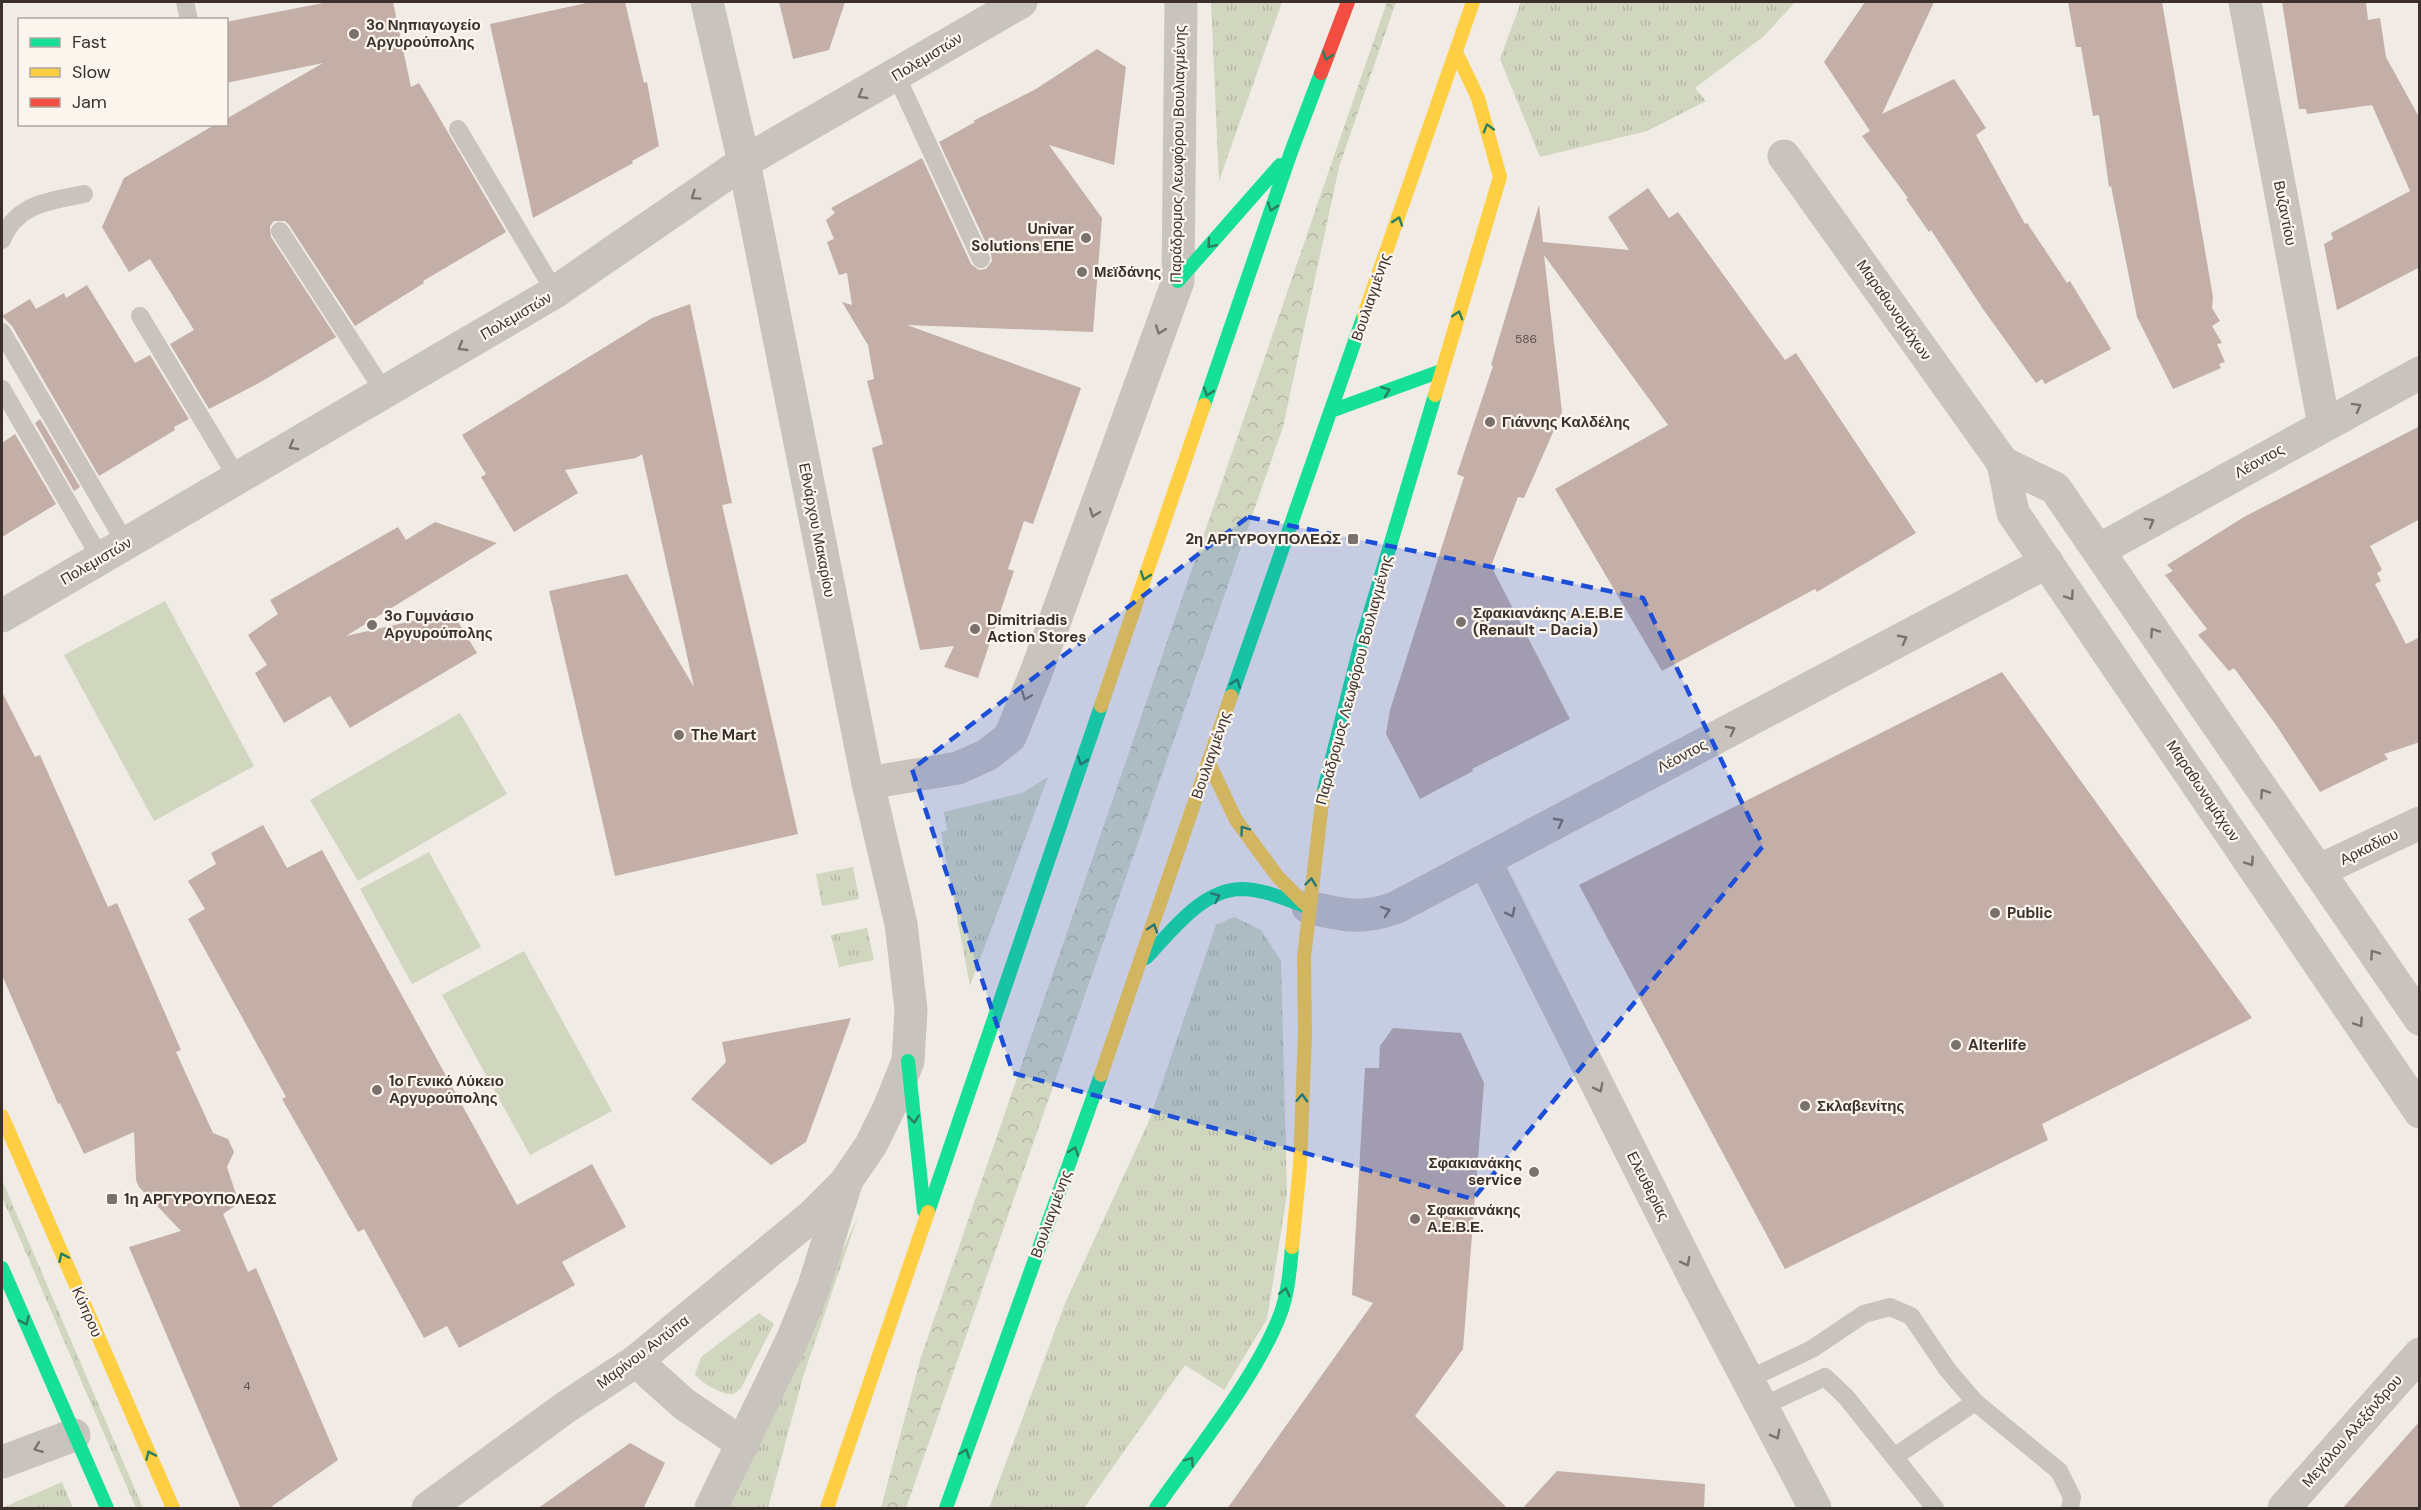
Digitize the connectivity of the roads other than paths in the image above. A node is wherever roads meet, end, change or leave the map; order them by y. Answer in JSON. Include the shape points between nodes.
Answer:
{"nodes":[{"id":1,"x":185,"y":2,"type":"edge"},
{"id":2,"x":707,"y":2,"type":"edge"},
{"id":3,"x":1021,"y":2,"type":"edge"},
{"id":4,"x":1181,"y":2,"type":"edge"},
{"id":5,"x":1348,"y":2,"type":"edge"},
{"id":6,"x":1473,"y":2,"type":"edge"},
{"id":7,"x":2246,"y":2,"type":"edge"},
{"id":8,"x":189,"y":18,"type":"edge"},
{"id":9,"x":1456,"y":52,"type":"junction"},
{"id":10,"x":897,"y":75,"type":"junction"},
{"id":11,"x":458,"y":129,"type":"dead end"},
{"id":12,"x":1291,"y":152,"type":"junction"},
{"id":13,"x":1784,"y":156,"type":"dead end"},
{"id":14,"x":744,"y":162,"type":"junction"},
{"id":15,"x":84,"y":194,"type":"dead end"},
{"id":16,"x":280,"y":231,"type":"dead end"},
{"id":17,"x":2,"y":240,"type":"edge"},
{"id":18,"x":981,"y":259,"type":"dead end"},
{"id":19,"x":1178,"y":281,"type":"junction"},
{"id":20,"x":555,"y":292,"type":"junction"},
{"id":21,"x":140,"y":316,"type":"dead end"},
{"id":22,"x":2,"y":332,"type":"edge"},
{"id":23,"x":1441,"y":371,"type":"junction"},
{"id":24,"x":2420,"y":373,"type":"edge"},
{"id":25,"x":2,"y":389,"type":"edge"},
{"id":26,"x":385,"y":393,"type":"junction"},
{"id":27,"x":1331,"y":411,"type":"junction"},
{"id":28,"x":2324,"y":425,"type":"junction"},
{"id":29,"x":2003,"y":463,"type":"junction"},
{"id":30,"x":238,"y":479,"type":"junction"},
{"id":31,"x":2098,"y":550,"type":"junction"},
{"id":32,"x":113,"y":552,"type":"junction"},
{"id":33,"x":2047,"y":562,"type":"junction"},
{"id":34,"x":2,"y":616,"type":"edge"},
{"id":35,"x":1209,"y":760,"type":"junction"},
{"id":36,"x":868,"y":783,"type":"junction"},
{"id":37,"x":2420,"y":823,"type":"edge"},
{"id":38,"x":1485,"y":861,"type":"junction"},
{"id":39,"x":2318,"y":872,"type":"junction"},
{"id":40,"x":1308,"y":907,"type":"junction"},
{"id":41,"x":1141,"y":963,"type":"junction"},
{"id":42,"x":2420,"y":1019,"type":"edge"},
{"id":43,"x":909,"y":1061,"type":"junction"},
{"id":44,"x":2420,"y":1112,"type":"edge"},
{"id":45,"x":2,"y":1116,"type":"edge"},
{"id":46,"x":847,"y":1180,"type":"junction"},
{"id":47,"x":925,"y":1222,"type":"junction"},
{"id":48,"x":2,"y":1268,"type":"edge"},
{"id":49,"x":1812,"y":1349,"type":"junction"},
{"id":50,"x":2420,"y":1354,"type":"edge"},
{"id":51,"x":636,"y":1361,"type":"junction"},
{"id":52,"x":1825,"y":1377,"type":"junction"},
{"id":53,"x":1754,"y":1394,"type":"junction"},
{"id":54,"x":1975,"y":1402,"type":"junction"},
{"id":55,"x":74,"y":1435,"type":"junction"},
{"id":56,"x":743,"y":1444,"type":"junction"},
{"id":57,"x":1894,"y":1457,"type":"junction"},
{"id":58,"x":2,"y":1462,"type":"edge"},
{"id":59,"x":107,"y":1509,"type":"edge"},
{"id":60,"x":173,"y":1509,"type":"edge"},
{"id":61,"x":428,"y":1509,"type":"edge"},
{"id":62,"x":711,"y":1509,"type":"edge"},
{"id":63,"x":827,"y":1509,"type":"edge"},
{"id":64,"x":946,"y":1509,"type":"edge"},
{"id":65,"x":1156,"y":1509,"type":"edge"},
{"id":66,"x":1815,"y":1509,"type":"edge"},
{"id":67,"x":1935,"y":1509,"type":"edge"},
{"id":68,"x":2070,"y":1509,"type":"edge"},
{"id":69,"x":2284,"y":1509,"type":"edge"}],
"edges":[{"from":1,"to":8,"type":"lane"},
{"from":2,"to":14,"type":"street","name":"Εθνάρχου Μακαρίου"},
{"from":3,"to":10,"type":"street","name":"Πολεμιστών"},
{"from":4,"to":19,"type":"street","name":"Παράδρομος Λεωφόρου Βουλιαγμένης"},
{"from":5,"to":12,"type":"main road","one_way":true},
{"from":6,"to":9,"type":"main road","name":"Βουλιαγμένης"},
{"from":7,"to":28,"type":"street","name":"Βυζαντίου"},
{"from":23,"to":9,"type":"main road","name":"Παράδρομος Λεωφόρου Βουλιαγμένης","one_way":true,"via":[[1500,177],[1478,98]]},
{"from":27,"to":9,"type":"main road","name":"Βουλιαγμένης","one_way":true},
{"from":10,"to":14,"type":"street","name":"Πολεμιστών","one_way":true},
{"from":10,"to":18,"type":"lane"},
{"from":11,"to":20,"type":"lane"},
{"from":12,"to":19,"type":"main road","one_way":true},
{"from":12,"to":47,"type":"main road","one_way":true},
{"from":13,"to":29,"type":"street","name":"Μαραθωνομάχων"},
{"from":14,"to":20,"type":"street","name":"Πολεμιστών","one_way":true},
{"from":14,"to":36,"type":"street","name":"Εθνάρχου Μακαρίου"},
{"from":15,"to":17,"type":"lane","via":[[38,203],[14,220]]},
{"from":16,"to":26,"type":"lane"},
{"from":19,"to":36,"type":"street","name":"Παράδρομος Λεωφόρου Βουλιαγμένης","one_way":true,"via":[[1010,737],[987,755],[957,768]]},
{"from":20,"to":26,"type":"street","name":"Πολεμιστών","one_way":true},
{"from":21,"to":30,"type":"lane"},
{"from":22,"to":32,"type":"lane"},
{"from":27,"to":23,"type":"main road","one_way":true},
{"from":40,"to":23,"type":"main road","name":"Παράδρομος Λεωφόρου Βουλιαγμένης","one_way":true,"via":[[1321,801],[1361,643]]},
{"from":28,"to":24,"type":"street","name":"Λέοντος","one_way":true},
{"from":25,"to":32,"type":"lane"},
{"from":26,"to":30,"type":"street","name":"Πολεμιστών","one_way":true},
{"from":35,"to":27,"type":"main road","name":"Βουλιαγμένης","one_way":true},
{"from":31,"to":28,"type":"street","name":"Λέοντος","one_way":true},
{"from":29,"to":31,"type":"street","name":"Μαραθωνομάχων","via":[[2055,488]]},
{"from":29,"to":33,"type":"street","name":"Μαραθωνομάχων","via":[[2013,513]]},
{"from":30,"to":32,"type":"street","name":"Πολεμιστών"},
{"from":39,"to":31,"type":"street","name":"Μαραθωνομάχων","one_way":true},
{"from":32,"to":34,"type":"street","name":"Πολεμιστών"},
{"from":38,"to":33,"type":"street","name":"Λέοντος","one_way":true},
{"from":33,"to":44,"type":"street","name":"Μαραθωνομάχων","one_way":true},
{"from":40,"to":35,"type":"main road","one_way":true,"via":[[1278,877],[1236,820]]},
{"from":41,"to":35,"type":"main road","name":"Βουλιαγμένης","one_way":true},
{"from":36,"to":43,"type":"street","name":"Εθνάρχου Μακαρίου","via":[[901,924],[911,1009]]},
{"from":37,"to":39,"type":"street","name":"Αρκαδίου"},
{"from":40,"to":38,"type":"street","name":"Λέοντος","one_way":true,"via":[[1345,916],[1378,914]]},
{"from":38,"to":53,"type":"street","name":"Ελευθερίας","one_way":true},
{"from":42,"to":39,"type":"street","name":"Μαραθωνομάχων","one_way":true},
{"from":41,"to":40,"type":"main road","one_way":true,"via":[[1202,904],[1233,890],[1262,892]]},
{"from":65,"to":40,"type":"main road","name":"Παράδρομος Λεωφόρου Βουλιαγμένης","one_way":true,"via":[[1231,1401],[1280,1314],[1290,1272],[1300,1166]]},
{"from":64,"to":41,"type":"main road","name":"Βουλιαγμένης","one_way":true},
{"from":43,"to":46,"type":"street","via":[[870,1145]]},
{"from":43,"to":47,"type":"main road","one_way":true},
{"from":60,"to":45,"type":"main road","name":"Κύπρου","one_way":true},
{"from":46,"to":51,"type":"street","name":"Μαρίνου Αντύπα","via":[[795,1231]]},
{"from":46,"to":56,"type":"street","via":[[814,1286]]},
{"from":47,"to":63,"type":"main road"},
{"from":48,"to":55,"type":"main road","one_way":true},
{"from":49,"to":52,"type":"lane"},
{"from":49,"to":53,"type":"lane"},
{"from":49,"to":54,"type":"lane","via":[[1864,1314],[1890,1306],[1911,1316]]},
{"from":50,"to":69,"type":"street","name":"Μεγάλου Αλεξάνδρου"},
{"from":51,"to":56,"type":"street","via":[[684,1404]]},
{"from":51,"to":61,"type":"street","name":"Μαρίνου Αντύπα","via":[[566,1407]]},
{"from":52,"to":53,"type":"lane"},
{"from":52,"to":57,"type":"lane"},
{"from":53,"to":66,"type":"street","name":"Ελευθερίας","one_way":true},
{"from":54,"to":57,"type":"lane"},
{"from":54,"to":68,"type":"lane","via":[[2060,1471],[2072,1497]]},
{"from":55,"to":58,"type":"street","one_way":true},
{"from":55,"to":59,"type":"main road"},
{"from":56,"to":62,"type":"street"},
{"from":57,"to":67,"type":"lane"}]}
